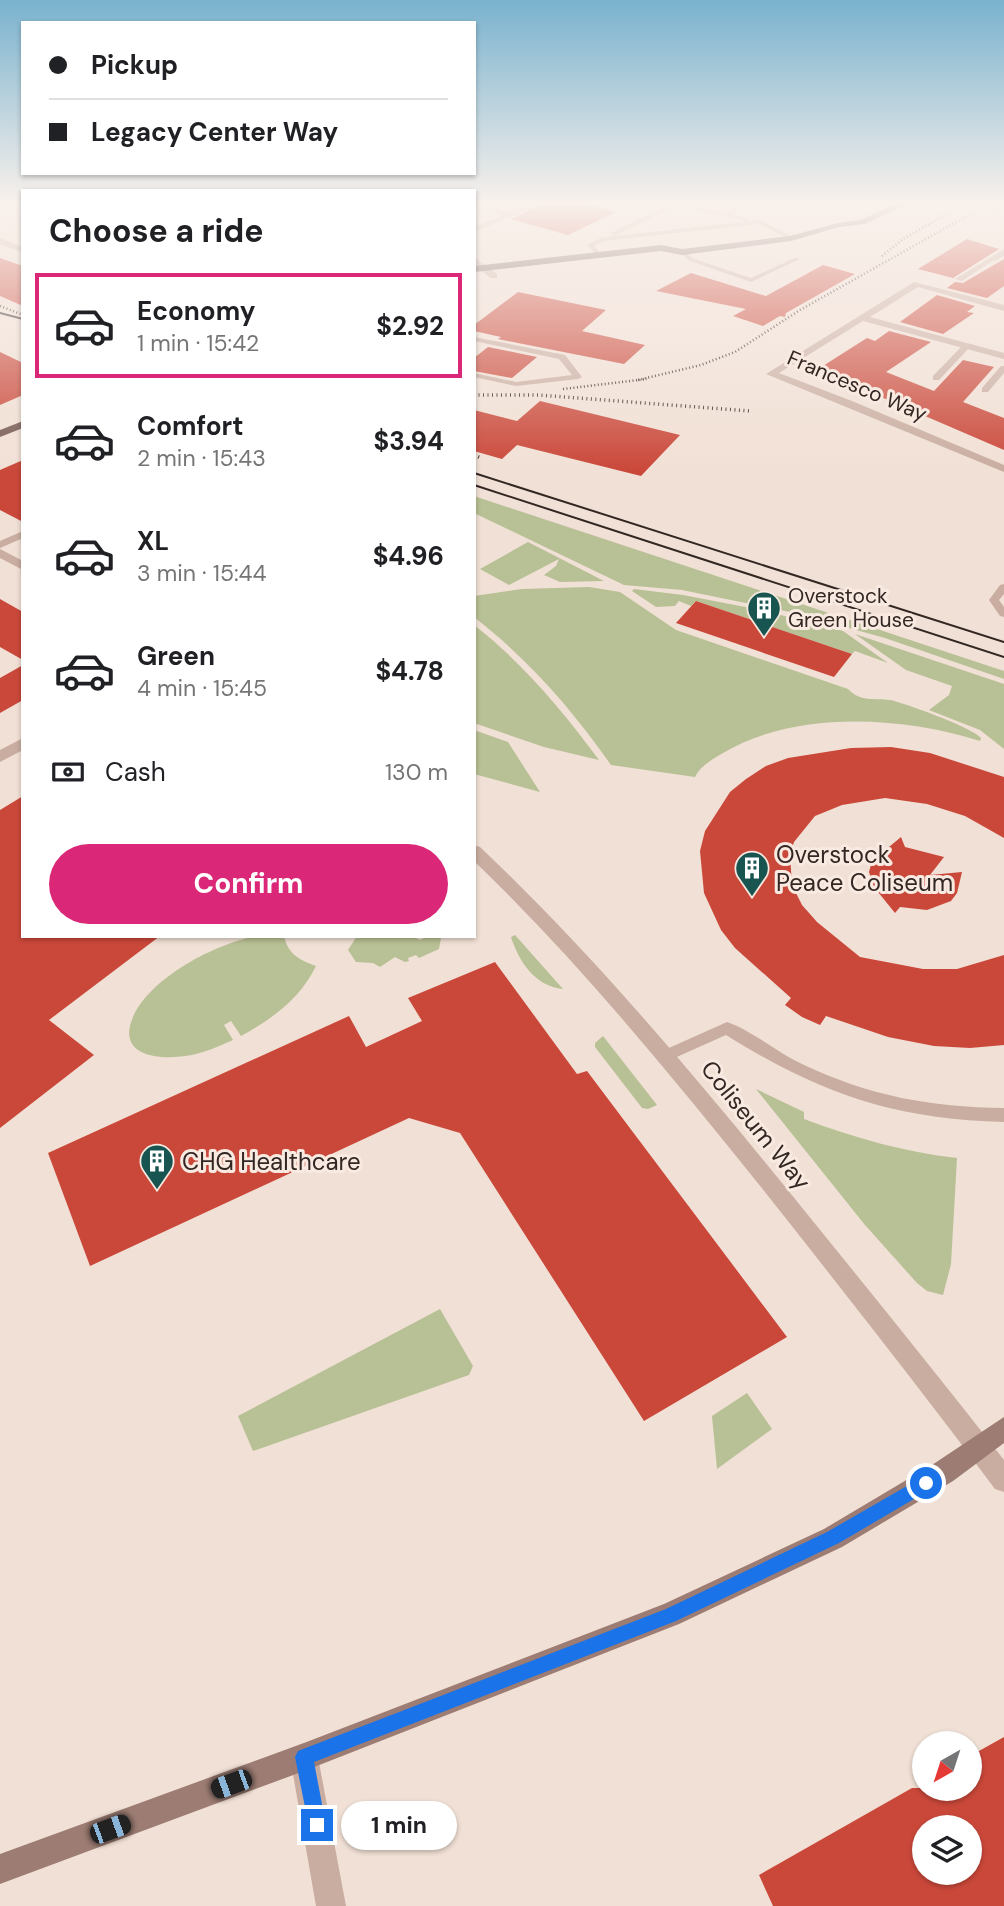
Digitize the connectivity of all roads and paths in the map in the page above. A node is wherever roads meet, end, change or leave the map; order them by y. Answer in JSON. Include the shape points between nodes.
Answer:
{"nodes":[{"id":1,"x":903,"y":293,"type":"edge"},
{"id":2,"x":951,"y":293,"type":"edge"},
{"id":3,"x":1004,"y":307,"type":"edge"},
{"id":4,"x":862,"y":318,"type":"junction"},
{"id":5,"x":476,"y":339,"type":"edge"},
{"id":6,"x":965,"y":348,"type":"junction"},
{"id":7,"x":1004,"y":356,"type":"edge"},
{"id":8,"x":1004,"y":368,"type":"edge"},
{"id":9,"x":476,"y":375,"type":"edge"},
{"id":10,"x":936,"y":378,"type":"dead end"},
{"id":11,"x":985,"y":390,"type":"dead end"},
{"id":12,"x":21,"y":425,"type":"edge"},
{"id":13,"x":0,"y":434,"type":"edge"},
{"id":14,"x":1004,"y":469,"type":"edge"},
{"id":15,"x":21,"y":535,"type":"edge"},
{"id":16,"x":0,"y":545,"type":"edge"},
{"id":17,"x":0,"y":553,"type":"edge"},
{"id":18,"x":21,"y":565,"type":"edge"},
{"id":19,"x":1004,"y":587,"type":"edge"},
{"id":20,"x":1004,"y":614,"type":"edge"},
{"id":21,"x":21,"y":744,"type":"edge"},
{"id":22,"x":0,"y":757,"type":"edge"},
{"id":23,"x":476,"y":853,"type":"edge"},
{"id":24,"x":665,"y":1056,"type":"junction"},
{"id":25,"x":1004,"y":1115,"type":"edge"},
{"id":26,"x":1004,"y":1429,"type":"edge"},
{"id":27,"x":980,"y":1448,"type":"junction"},
{"id":28,"x":1004,"y":1480,"type":"edge"},
{"id":29,"x":304,"y":1757,"type":"junction"},
{"id":30,"x":0,"y":1869,"type":"edge"},
{"id":31,"x":331,"y":1906,"type":"edge"}],
"edges":[{"from":1,"to":4,"type":"street","name":"Francesco Way"},
{"from":2,"to":3,"type":"street","name":"Francesco Way"},
{"from":4,"to":6,"type":"street"},
{"from":4,"to":14,"type":"street","name":"Francesco Way","via":[[771,374]]},
{"from":5,"to":9,"type":"lane","via":[[562,357],[578,377],[516,384]]},
{"from":6,"to":7,"type":"street"},
{"from":6,"to":10,"type":"lane"},
{"from":8,"to":11,"type":"lane"},
{"from":12,"to":13,"type":"main road"},
{"from":15,"to":16,"type":"lane"},
{"from":17,"to":18,"type":"street"},
{"from":19,"to":20,"type":"lane","via":[[994,600]]},
{"from":21,"to":22,"type":"street"},
{"from":23,"to":24,"type":"street","name":"Coliseum Way","via":[[561,936]]},
{"from":24,"to":25,"type":"lane","via":[[727,1028],[793,1069],[844,1091],[915,1109]]},
{"from":24,"to":27,"type":"street","name":"Coliseum Way"},
{"from":26,"to":27,"type":"main road"},
{"from":27,"to":28,"type":"street","name":"Coliseum Way"},
{"from":27,"to":29,"type":"main road","via":[[833,1538],[723,1592]]},
{"from":29,"to":30,"type":"main road"},
{"from":29,"to":31,"type":"street"}]}
